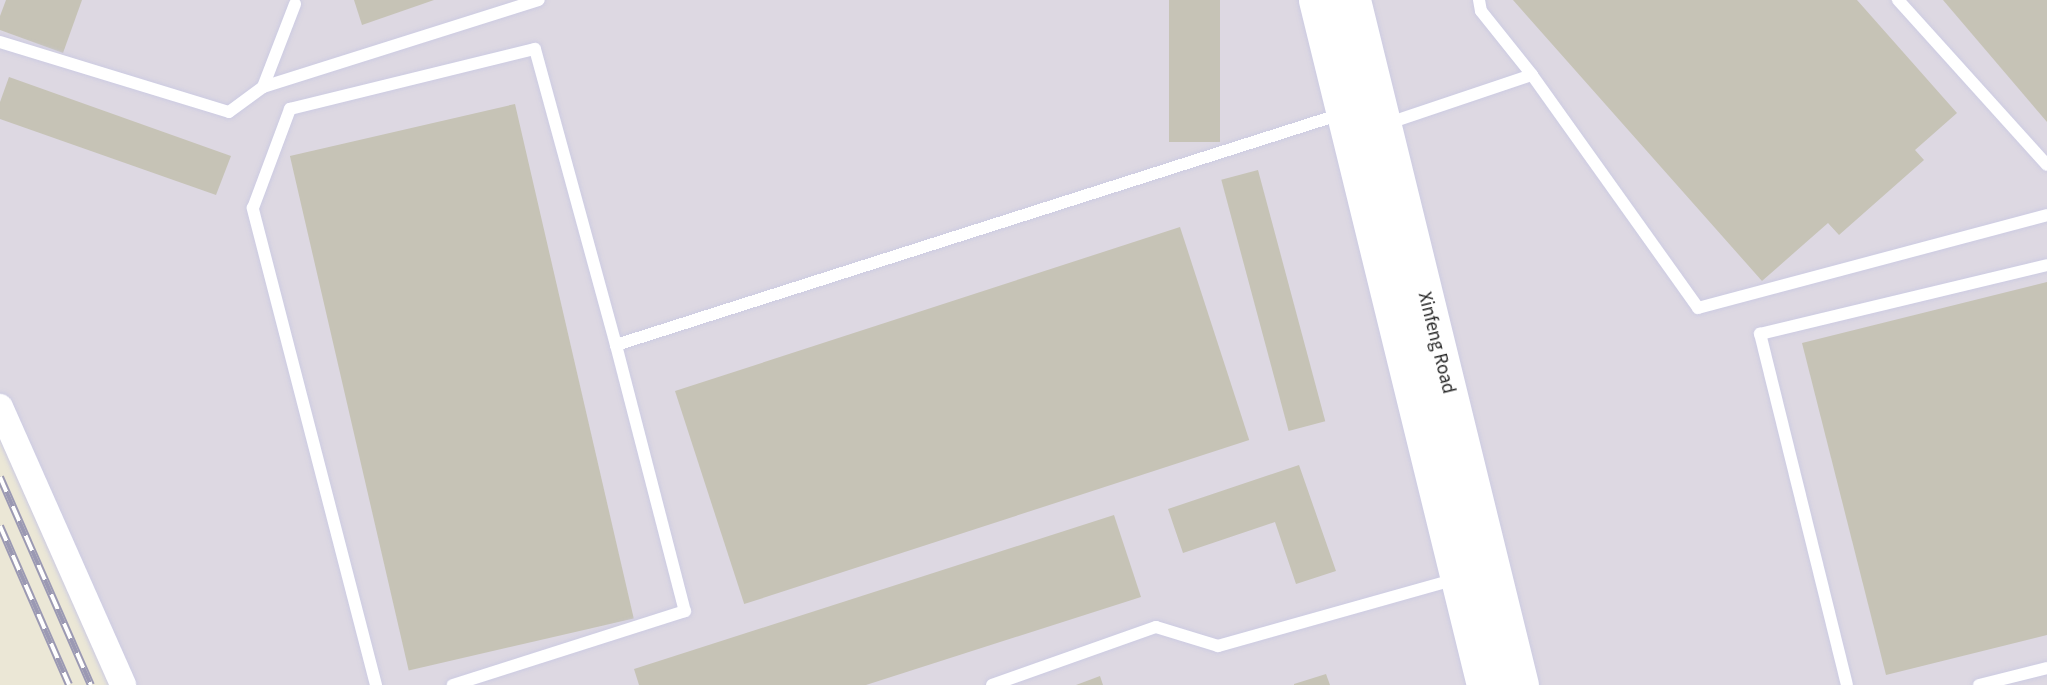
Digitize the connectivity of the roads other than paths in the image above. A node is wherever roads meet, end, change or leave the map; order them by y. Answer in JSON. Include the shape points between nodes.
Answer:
{"nodes":[{"id":1,"x":539,"y":0,"type":"edge"},
{"id":2,"x":1318,"y":0,"type":"edge"},
{"id":3,"x":1352,"y":0,"type":"edge"},
{"id":4,"x":1479,"y":0,"type":"edge"},
{"id":5,"x":1898,"y":0,"type":"edge"},
{"id":6,"x":295,"y":4,"type":"dead end"},
{"id":7,"x":0,"y":42,"type":"edge"},
{"id":8,"x":1532,"y":75,"type":"junction"},
{"id":9,"x":263,"y":87,"type":"junction"},
{"id":10,"x":1345,"y":113,"type":"junction"},
{"id":11,"x":1382,"y":125,"type":"junction"},
{"id":12,"x":2047,"y":165,"type":"edge"},
{"id":13,"x":2047,"y":215,"type":"edge"},
{"id":14,"x":2047,"y":265,"type":"edge"},
{"id":15,"x":616,"y":345,"type":"junction"},
{"id":16,"x":0,"y":407,"type":"edge"},
{"id":17,"x":1459,"y":579,"type":"junction"},
{"id":18,"x":2047,"y":668,"type":"edge"},
{"id":19,"x":123,"y":685,"type":"edge"},
{"id":20,"x":376,"y":685,"type":"edge"},
{"id":21,"x":453,"y":685,"type":"edge"},
{"id":22,"x":992,"y":685,"type":"edge"},
{"id":23,"x":1485,"y":685,"type":"edge"},
{"id":24,"x":1520,"y":685,"type":"edge"},
{"id":25,"x":1847,"y":685,"type":"edge"},
{"id":26,"x":1979,"y":685,"type":"edge"}],
"edges":[{"from":1,"to":9,"type":"lane"},
{"from":2,"to":10,"type":"main road","name":"Xinfeng Road"},
{"from":3,"to":11,"type":"main road","name":"Xinfeng Road"},
{"from":4,"to":8,"type":"lane","via":[[1481,11]]},
{"from":5,"to":12,"type":"lane"},
{"from":6,"to":9,"type":"lane"},
{"from":7,"to":9,"type":"lane","via":[[229,112]]},
{"from":8,"to":11,"type":"lane"},
{"from":8,"to":13,"type":"lane","via":[[1698,307]]},
{"from":10,"to":15,"type":"lane"},
{"from":10,"to":17,"type":"main road","name":"Xinfeng Road"},
{"from":11,"to":24,"type":"main road","name":"Xinfeng Road"},
{"from":14,"to":25,"type":"lane","via":[[1760,334]]},
{"from":15,"to":20,"type":"lane","via":[[534,49],[290,109],[253,208]]},
{"from":15,"to":21,"type":"lane","via":[[685,611]]},
{"from":16,"to":19,"type":"street"},
{"from":17,"to":22,"type":"lane","via":[[1218,646],[1156,627]]},
{"from":17,"to":23,"type":"main road","name":"Xinfeng Road"},
{"from":18,"to":26,"type":"lane"}]}
